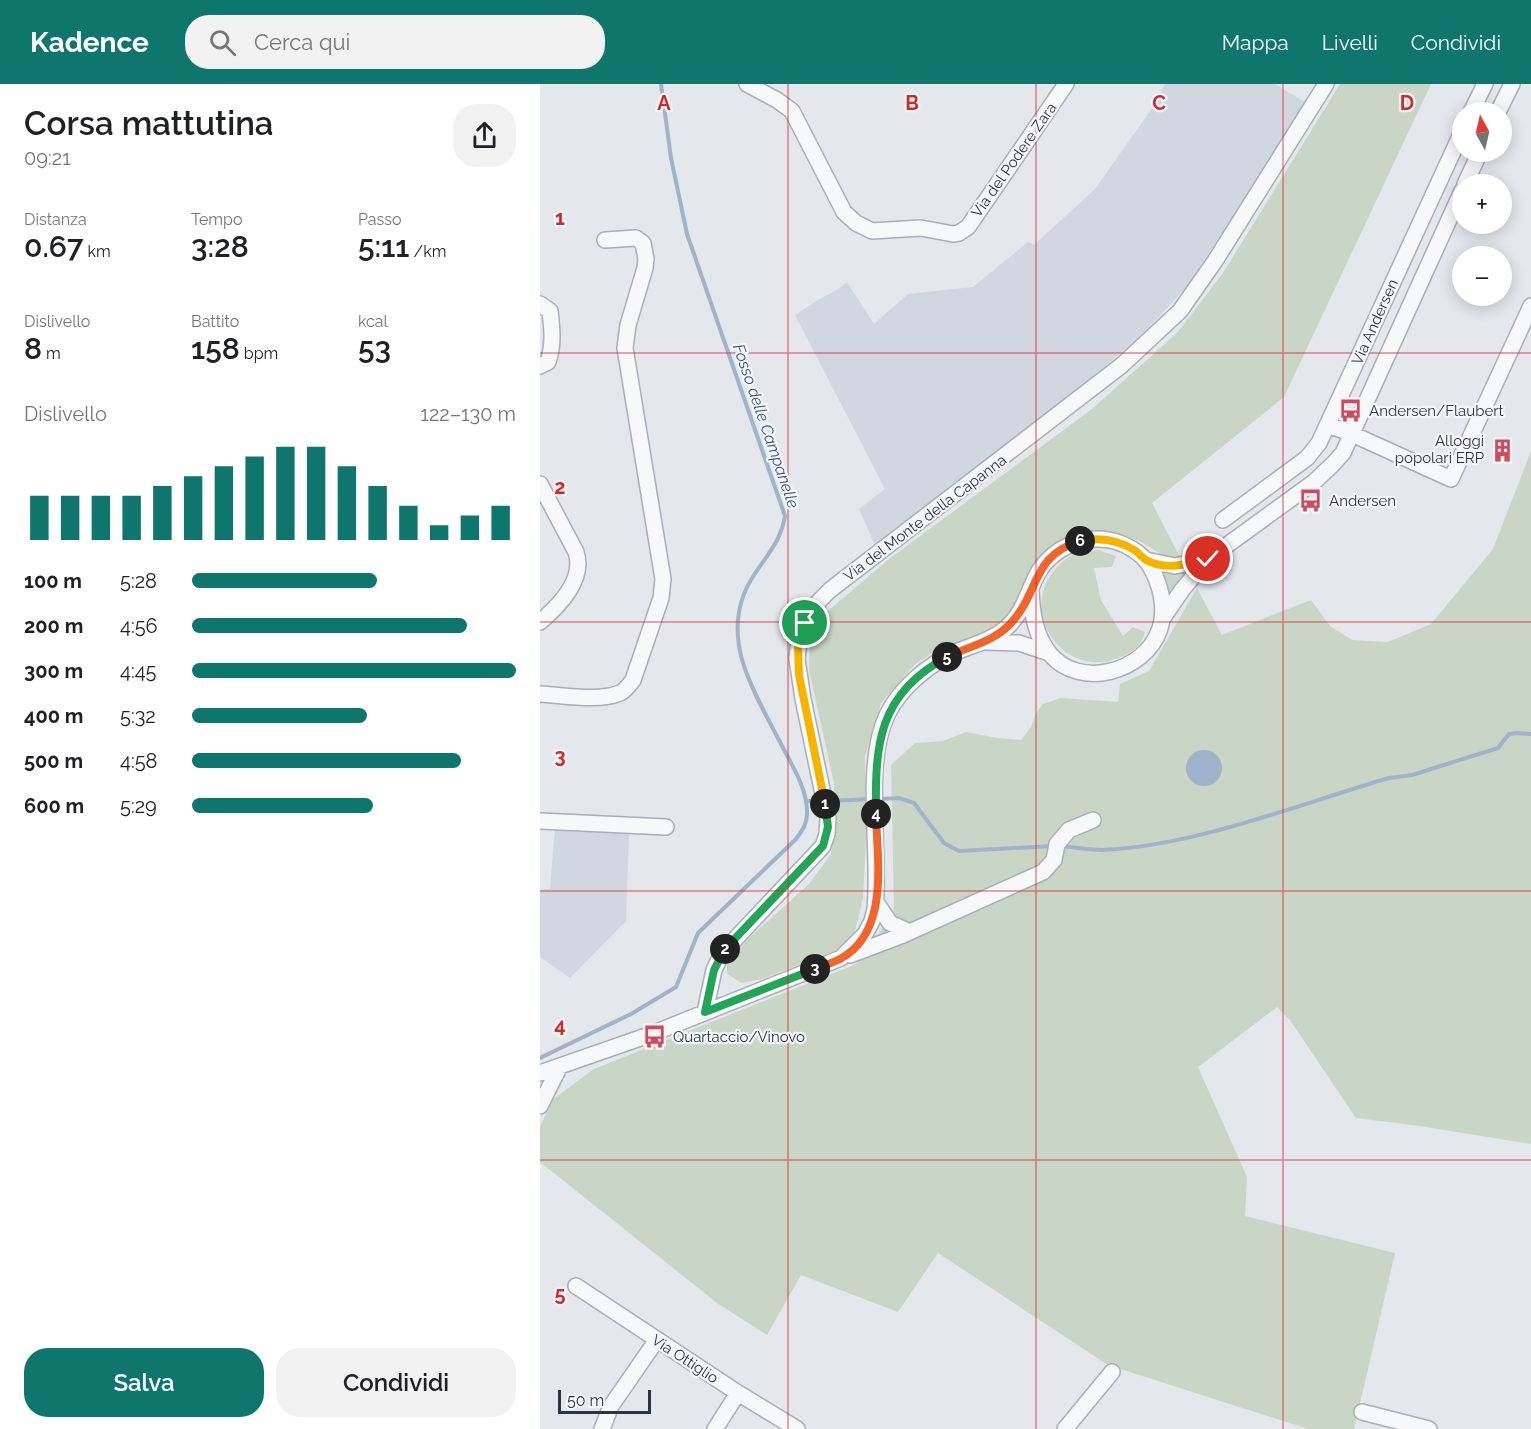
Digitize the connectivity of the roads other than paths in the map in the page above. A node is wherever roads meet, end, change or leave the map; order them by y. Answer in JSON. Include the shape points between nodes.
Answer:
{"nodes":[{"id":1,"x":747,"y":84,"type":"edge"},
{"id":2,"x":1066,"y":84,"type":"edge"},
{"id":3,"x":1326,"y":84,"type":"edge"},
{"id":4,"x":1485,"y":84,"type":"edge"},
{"id":5,"x":1512,"y":84,"type":"edge"},
{"id":6,"x":1476,"y":102,"type":"edge"},
{"id":7,"x":1503,"y":102,"type":"edge"},
{"id":8,"x":1452,"y":154,"type":"edge"},
{"id":9,"x":1452,"y":213,"type":"edge"},
{"id":10,"x":1422,"y":220,"type":"junction"},
{"id":11,"x":1444,"y":230,"type":"junction"},
{"id":12,"x":605,"y":240,"type":"dead end"},
{"id":13,"x":540,"y":304,"type":"edge"},
{"id":14,"x":1531,"y":306,"type":"edge"},
{"id":15,"x":540,"y":366,"type":"edge"},
{"id":16,"x":1329,"y":425,"type":"junction"},
{"id":17,"x":1352,"y":434,"type":"junction"},
{"id":18,"x":540,"y":484,"type":"edge"},
{"id":19,"x":1223,"y":520,"type":"dead end"},
{"id":20,"x":1208,"y":559,"type":"junction"},
{"id":21,"x":1146,"y":560,"type":"junction"},
{"id":22,"x":1031,"y":590,"type":"junction"},
{"id":23,"x":1163,"y":618,"type":"junction"},
{"id":24,"x":540,"y":622,"type":"edge"},
{"id":25,"x":983,"y":643,"type":"junction"},
{"id":26,"x":1049,"y":653,"type":"junction"},
{"id":27,"x":540,"y":694,"type":"edge"},
{"id":28,"x":1093,"y":820,"type":"dead end"},
{"id":29,"x":540,"y":821,"type":"edge"},
{"id":30,"x":666,"y":827,"type":"dead end"},
{"id":31,"x":876,"y":902,"type":"junction"},
{"id":32,"x":910,"y":932,"type":"junction"},
{"id":33,"x":842,"y":958,"type":"junction"},
{"id":34,"x":705,"y":1012,"type":"junction"},
{"id":35,"x":559,"y":1068,"type":"junction"},
{"id":36,"x":540,"y":1073,"type":"edge"},
{"id":37,"x":540,"y":1106,"type":"edge"},
{"id":38,"x":576,"y":1286,"type":"dead end"},
{"id":39,"x":656,"y":1341,"type":"junction"},
{"id":40,"x":1112,"y":1372,"type":"dead end"},
{"id":41,"x":738,"y":1393,"type":"junction"},
{"id":42,"x":1362,"y":1412,"type":"dead end"},
{"id":43,"x":1423,"y":1428,"type":"edge"},
{"id":44,"x":603,"y":1429,"type":"edge"},
{"id":45,"x":715,"y":1429,"type":"edge"},
{"id":46,"x":797,"y":1429,"type":"edge"},
{"id":47,"x":1065,"y":1429,"type":"edge"}],
"edges":[{"from":1,"to":2,"type":"street","name":"Via del Podere Zara","via":[[792,111],[844,212],[856,223],[872,231],[921,228],[948,234],[968,227]]},
{"from":3,"to":34,"type":"street","name":"Via del Monte della Capanna","via":[[1215,261],[1179,311],[1122,365],[830,590],[809,614],[799,641],[798,665],[828,827],[823,846],[722,953]]},
{"from":4,"to":6,"type":"street"},
{"from":5,"to":7,"type":"street"},
{"from":8,"to":10,"type":"street","name":"Via Andersen"},
{"from":9,"to":11,"type":"street","name":"Via Andersen"},
{"from":10,"to":11,"type":"street"},
{"from":10,"to":16,"type":"street","name":"Via Andersen"},
{"from":11,"to":17,"type":"street","name":"Via Andersen"},
{"from":12,"to":27,"type":"street","via":[[636,238],[643,243],[646,259],[625,348],[663,579],[661,598],[626,690],[593,697]]},
{"from":13,"to":15,"type":"street","via":[[550,311],[553,330],[548,362]]},
{"from":14,"to":17,"type":"street","via":[[1451,479]]},
{"from":16,"to":17,"type":"street"},
{"from":16,"to":19,"type":"street","name":"Via Andersen","via":[[1307,458]]},
{"from":17,"to":20,"type":"street","name":"Via Andersen","via":[[1340,456],[1320,477]]},
{"from":18,"to":24,"type":"street","via":[[579,564],[566,595]]},
{"from":20,"to":21,"type":"street","name":"Via Andersen","via":[[1175,566]]},
{"from":20,"to":23,"type":"street","name":"Via Andersen"},
{"from":21,"to":22,"type":"street","name":"Via Andersen","via":[[1116,542],[1078,542],[1048,560]]},
{"from":21,"to":23,"type":"street","via":[[1160,591]]},
{"from":22,"to":25,"type":"street","name":"Via Andersen","via":[[1013,621]]},
{"from":22,"to":26,"type":"street","via":[[1033,618]]},
{"from":23,"to":26,"type":"street","name":"Via Andersen","via":[[1151,646],[1120,669],[1084,672],[1066,666]]},
{"from":25,"to":26,"type":"street","name":"Via Andersen","via":[[1019,643]]},
{"from":25,"to":31,"type":"street","name":"Via Andersen","via":[[930,667],[896,700],[885,719],[876,759]]},
{"from":28,"to":32,"type":"street","via":[[1069,830],[1044,872]]},
{"from":29,"to":30,"type":"street"},
{"from":31,"to":32,"type":"street","via":[[890,923]]},
{"from":31,"to":33,"type":"street","name":"Via Andersen","via":[[866,934]]},
{"from":32,"to":33,"type":"street"},
{"from":33,"to":34,"type":"street","name":"Via Andersen"},
{"from":34,"to":35,"type":"street","name":"Via Andersen"},
{"from":35,"to":36,"type":"street","name":"Via Andersen"},
{"from":35,"to":37,"type":"street"},
{"from":38,"to":39,"type":"street","name":"Via Ottiglio"},
{"from":39,"to":41,"type":"street","name":"Via Ottiglio"},
{"from":39,"to":44,"type":"street","via":[[611,1406]]},
{"from":40,"to":47,"type":"street"},
{"from":41,"to":45,"type":"street"},
{"from":41,"to":46,"type":"street","name":"Via Ottiglio"},
{"from":42,"to":43,"type":"street"}]}
